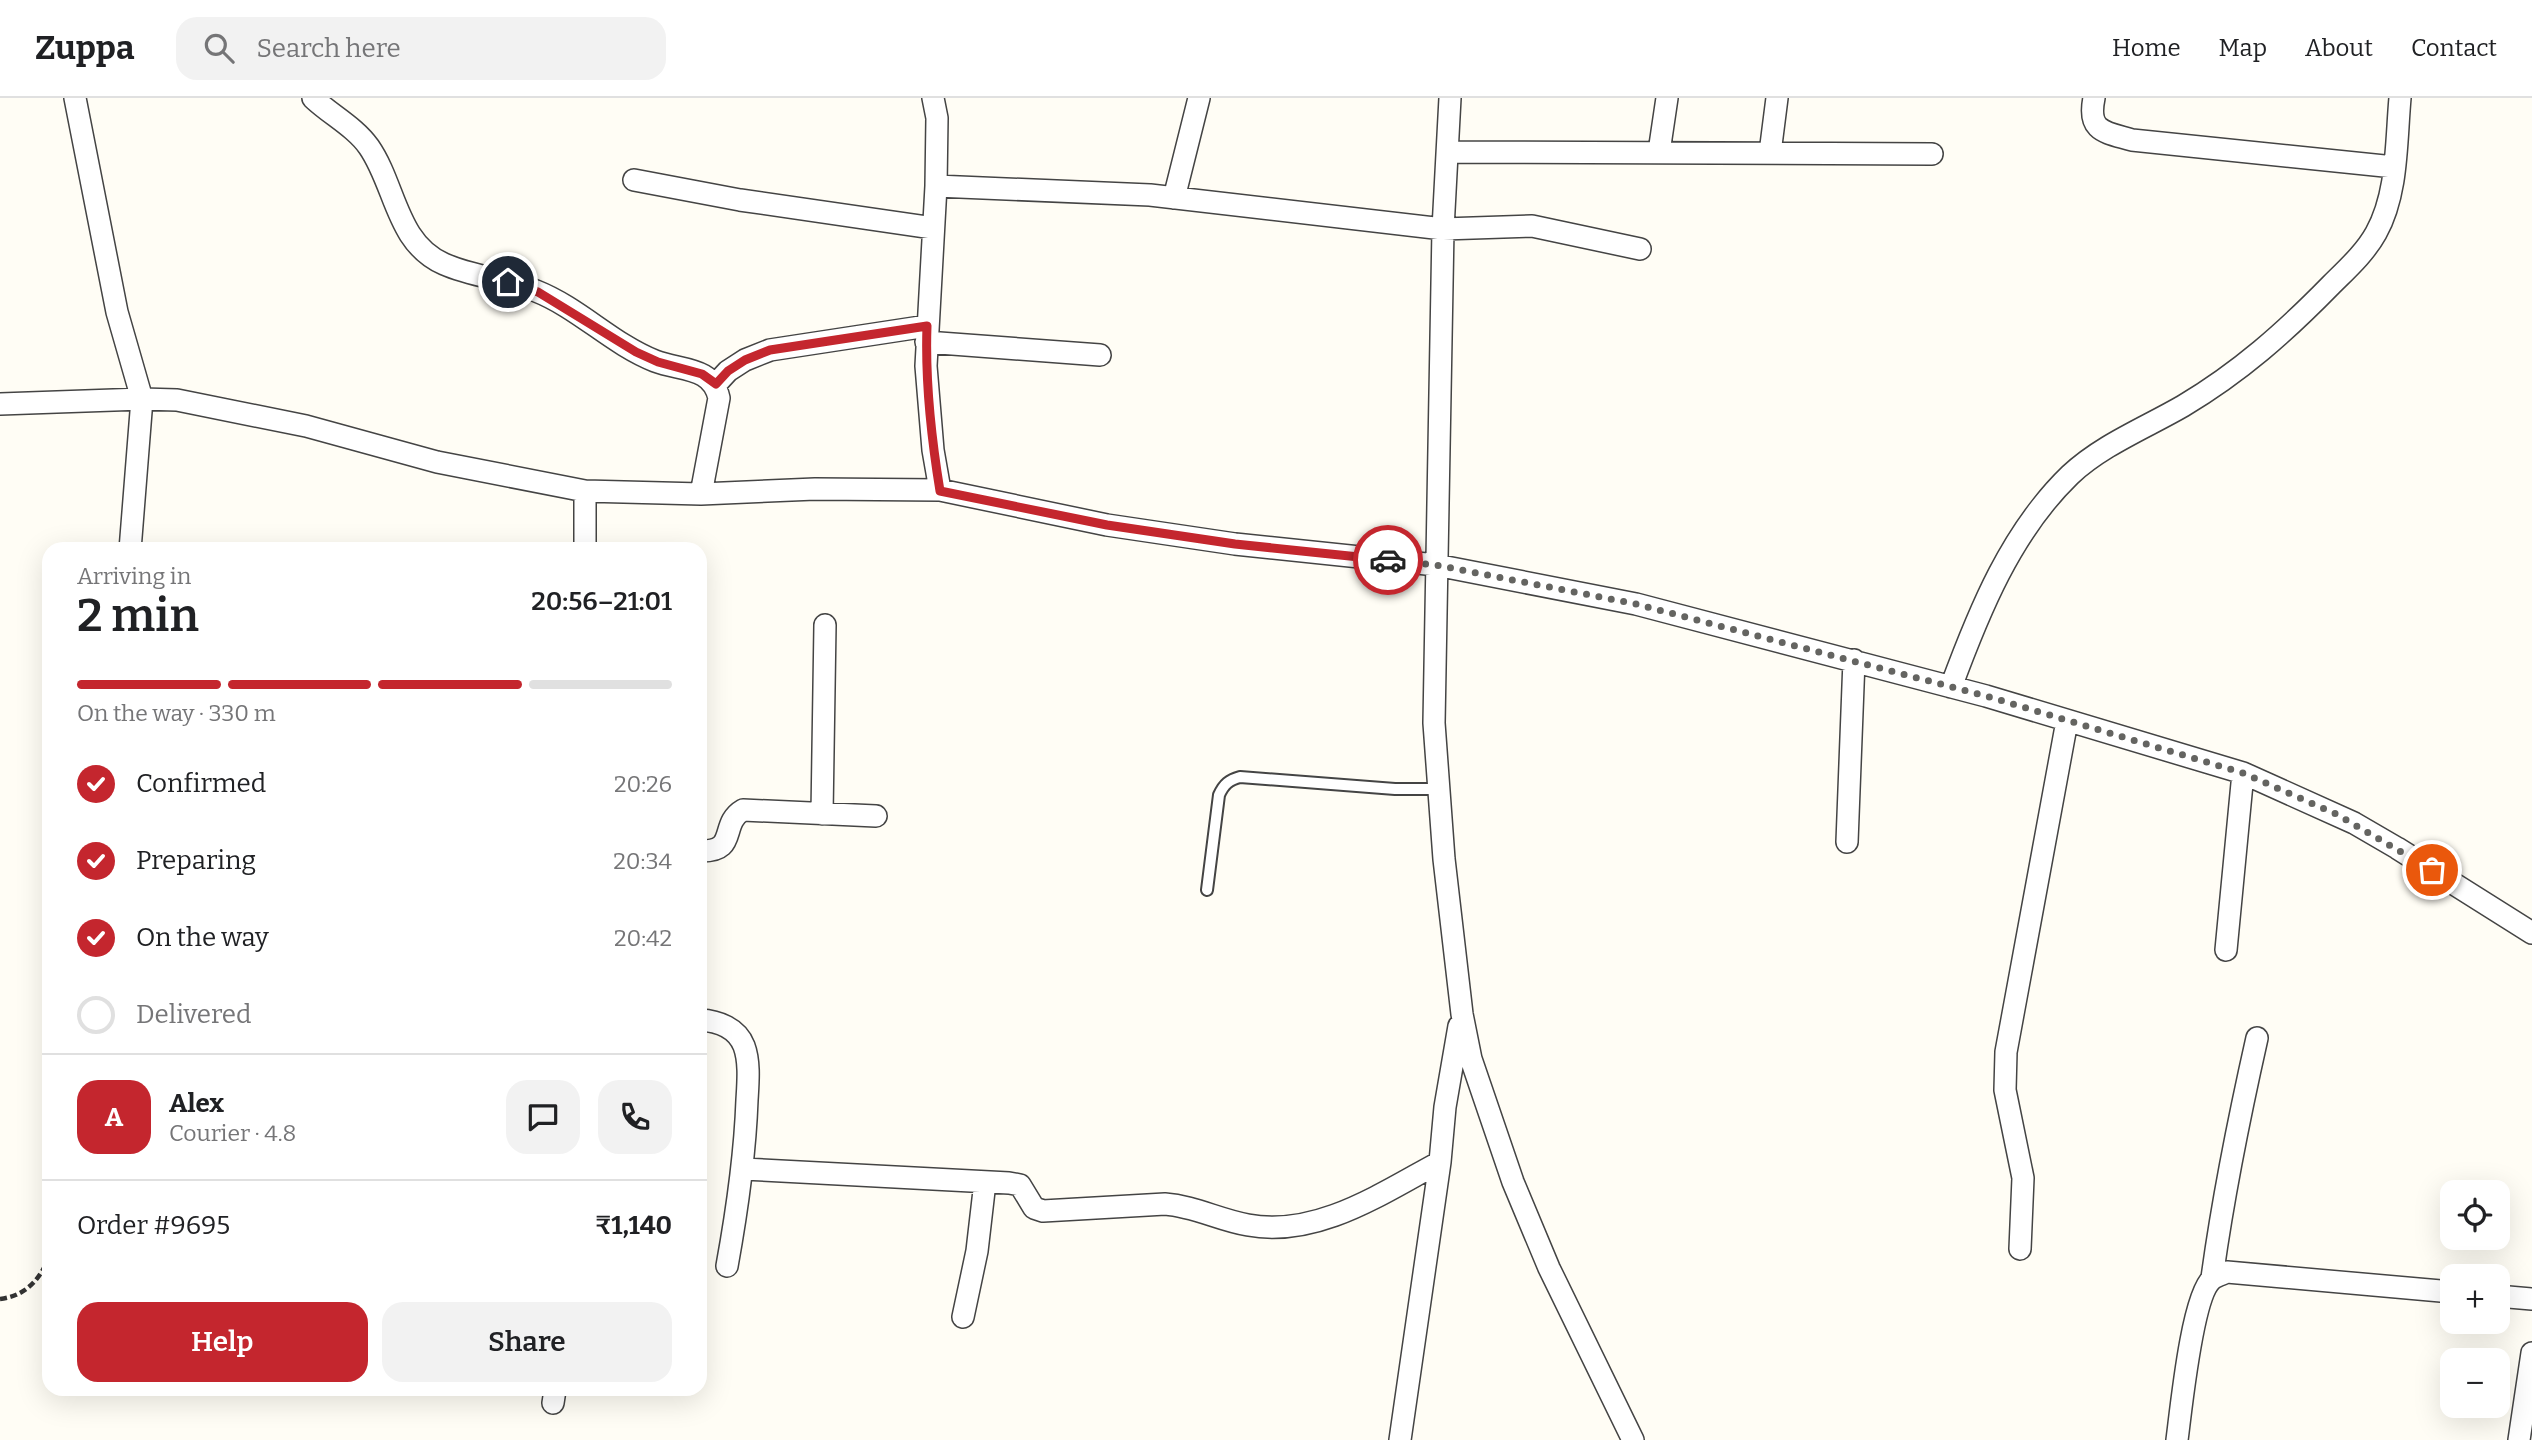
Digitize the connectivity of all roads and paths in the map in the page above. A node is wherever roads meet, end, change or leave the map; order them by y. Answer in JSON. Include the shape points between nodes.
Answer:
{"nodes":[{"id":1,"x":75,"y":98,"type":"edge"},
{"id":2,"x":313,"y":98,"type":"edge"},
{"id":3,"x":933,"y":98,"type":"edge"},
{"id":4,"x":1199,"y":98,"type":"edge"},
{"id":5,"x":1450,"y":98,"type":"edge"},
{"id":6,"x":1667,"y":98,"type":"edge"},
{"id":7,"x":1777,"y":98,"type":"edge"},
{"id":8,"x":2094,"y":98,"type":"edge"},
{"id":9,"x":2400,"y":98,"type":"edge"},
{"id":10,"x":1448,"y":152,"type":"junction"},
{"id":11,"x":1659,"y":152,"type":"junction"},
{"id":12,"x":1770,"y":153,"type":"junction"},
{"id":13,"x":1933,"y":154,"type":"dead end"},
{"id":14,"x":2394,"y":167,"type":"junction"},
{"id":15,"x":634,"y":180,"type":"dead end"},
{"id":16,"x":936,"y":186,"type":"junction"},
{"id":17,"x":1174,"y":198,"type":"junction"},
{"id":18,"x":933,"y":228,"type":"junction"},
{"id":19,"x":1443,"y":229,"type":"junction"},
{"id":20,"x":1640,"y":249,"type":"dead end"},
{"id":21,"x":926,"y":334,"type":"junction"},
{"id":22,"x":1100,"y":355,"type":"dead end"},
{"id":23,"x":716,"y":384,"type":"junction"},
{"id":24,"x":142,"y":399,"type":"junction"},
{"id":25,"x":0,"y":404,"type":"edge"},
{"id":26,"x":585,"y":491,"type":"junction"},
{"id":27,"x":940,"y":491,"type":"junction"},
{"id":28,"x":702,"y":495,"type":"junction"},
{"id":29,"x":131,"y":542,"type":"edge"},
{"id":30,"x":585,"y":542,"type":"edge"},
{"id":31,"x":1436,"y":565,"type":"junction"},
{"id":32,"x":825,"y":625,"type":"dead end"},
{"id":33,"x":1854,"y":660,"type":"junction"},
{"id":34,"x":1951,"y":687,"type":"junction"},
{"id":35,"x":2067,"y":721,"type":"junction"},
{"id":36,"x":2243,"y":773,"type":"junction"},
{"id":37,"x":1439,"y":789,"type":"junction"},
{"id":38,"x":822,"y":814,"type":"junction"},
{"id":39,"x":876,"y":816,"type":"dead end"},
{"id":40,"x":1847,"y":842,"type":"dead end"},
{"id":41,"x":707,"y":851,"type":"edge"},
{"id":42,"x":1207,"y":890,"type":"dead end"},
{"id":43,"x":2532,"y":933,"type":"edge"},
{"id":44,"x":2226,"y":950,"type":"dead end"},
{"id":45,"x":1462,"y":1014,"type":"junction"},
{"id":46,"x":707,"y":1021,"type":"edge"},
{"id":47,"x":2257,"y":1038,"type":"dead end"},
{"id":48,"x":1440,"y":1162,"type":"junction"},
{"id":49,"x":743,"y":1169,"type":"junction"},
{"id":50,"x":985,"y":1182,"type":"junction"},
{"id":51,"x":2020,"y":1250,"type":"dead end"},
{"id":52,"x":727,"y":1266,"type":"dead end"},
{"id":53,"x":42,"y":1269,"type":"edge"},
{"id":54,"x":2212,"y":1278,"type":"junction"},
{"id":55,"x":2440,"y":1291,"type":"edge"},
{"id":56,"x":2510,"y":1297,"type":"edge"},
{"id":57,"x":2532,"y":1298,"type":"edge"},
{"id":58,"x":0,"y":1299,"type":"edge"},
{"id":59,"x":962,"y":1317,"type":"dead end"},
{"id":60,"x":2532,"y":1353,"type":"edge"},
{"id":61,"x":1400,"y":1440,"type":"edge"},
{"id":62,"x":1633,"y":1440,"type":"edge"},
{"id":63,"x":2177,"y":1440,"type":"edge"},
{"id":64,"x":2519,"y":1440,"type":"edge"}],
"edges":[{"from":1,"to":24,"type":"street","via":[[117,312]]},
{"from":2,"to":23,"type":"street","via":[[368,145],[404,227],[429,258],[538,292],[636,352],[702,374]]},
{"from":3,"to":16,"type":"street"},
{"from":4,"to":17,"type":"street"},
{"from":5,"to":10,"type":"street"},
{"from":6,"to":11,"type":"street"},
{"from":7,"to":12,"type":"street"},
{"from":8,"to":14,"type":"street","via":[[2091,114],[2095,126],[2132,140]]},
{"from":9,"to":14,"type":"street"},
{"from":10,"to":11,"type":"street"},
{"from":10,"to":19,"type":"street"},
{"from":11,"to":12,"type":"street"},
{"from":12,"to":13,"type":"street"},
{"from":14,"to":34,"type":"street","via":[[2376,234],[2280,336],[2239,370],[2183,406],[2097,453],[2042,505],[1993,587]]},
{"from":15,"to":18,"type":"street"},
{"from":16,"to":17,"type":"street"},
{"from":16,"to":18,"type":"street"},
{"from":17,"to":19,"type":"street"},
{"from":18,"to":21,"type":"street"},
{"from":19,"to":20,"type":"street","via":[[1532,226]]},
{"from":19,"to":31,"type":"street"},
{"from":21,"to":22,"type":"street"},
{"from":21,"to":23,"type":"street","via":[[770,350],[745,360]]},
{"from":21,"to":27,"type":"street"},
{"from":23,"to":28,"type":"street","via":[[719,398]]},
{"from":24,"to":25,"type":"street"},
{"from":24,"to":26,"type":"street","via":[[177,400],[282,421],[437,462]]},
{"from":24,"to":29,"type":"street"},
{"from":26,"to":28,"type":"street"},
{"from":26,"to":30,"type":"street"},
{"from":27,"to":28,"type":"street","via":[[815,489]]},
{"from":27,"to":31,"type":"street","via":[[1120,527]]},
{"from":31,"to":33,"type":"street","via":[[1636,604]]},
{"from":31,"to":37,"type":"street","via":[[1434,723]]},
{"from":32,"to":38,"type":"street"},
{"from":33,"to":34,"type":"street"},
{"from":33,"to":40,"type":"street"},
{"from":34,"to":35,"type":"street"},
{"from":35,"to":36,"type":"street"},
{"from":35,"to":51,"type":"street","via":[[2006,1052],[2005,1090],[2023,1178]]},
{"from":36,"to":43,"type":"street","via":[[2354,824]]},
{"from":36,"to":44,"type":"street"},
{"from":37,"to":42,"type":"lane","via":[[1231,780],[1219,795]]},
{"from":37,"to":45,"type":"street"},
{"from":38,"to":39,"type":"street"},
{"from":38,"to":41,"type":"street","via":[[743,810],[732,821],[724,845]]},
{"from":45,"to":48,"type":"street"},
{"from":45,"to":62,"type":"street","via":[[1471,1059],[1513,1182],[1549,1268]]},
{"from":46,"to":49,"type":"street","via":[[734,1031],[744,1045],[748,1093]]},
{"from":47,"to":54,"type":"street"},
{"from":48,"to":50,"type":"street","via":[[1323,1220],[1287,1226],[1250,1226],[1184,1205],[1043,1211],[1034,1208],[1020,1185]]},
{"from":48,"to":61,"type":"street"},
{"from":49,"to":50,"type":"street"},
{"from":49,"to":52,"type":"street"},
{"from":50,"to":59,"type":"street","via":[[978,1251]]},
{"from":53,"to":58,"type":"path","via":[[25,1292]]},
{"from":54,"to":55,"type":"street","via":[[2227,1272]]},
{"from":54,"to":63,"type":"street","via":[[2196,1318]]},
{"from":56,"to":57,"type":"street"},
{"from":60,"to":64,"type":"street"}]}
